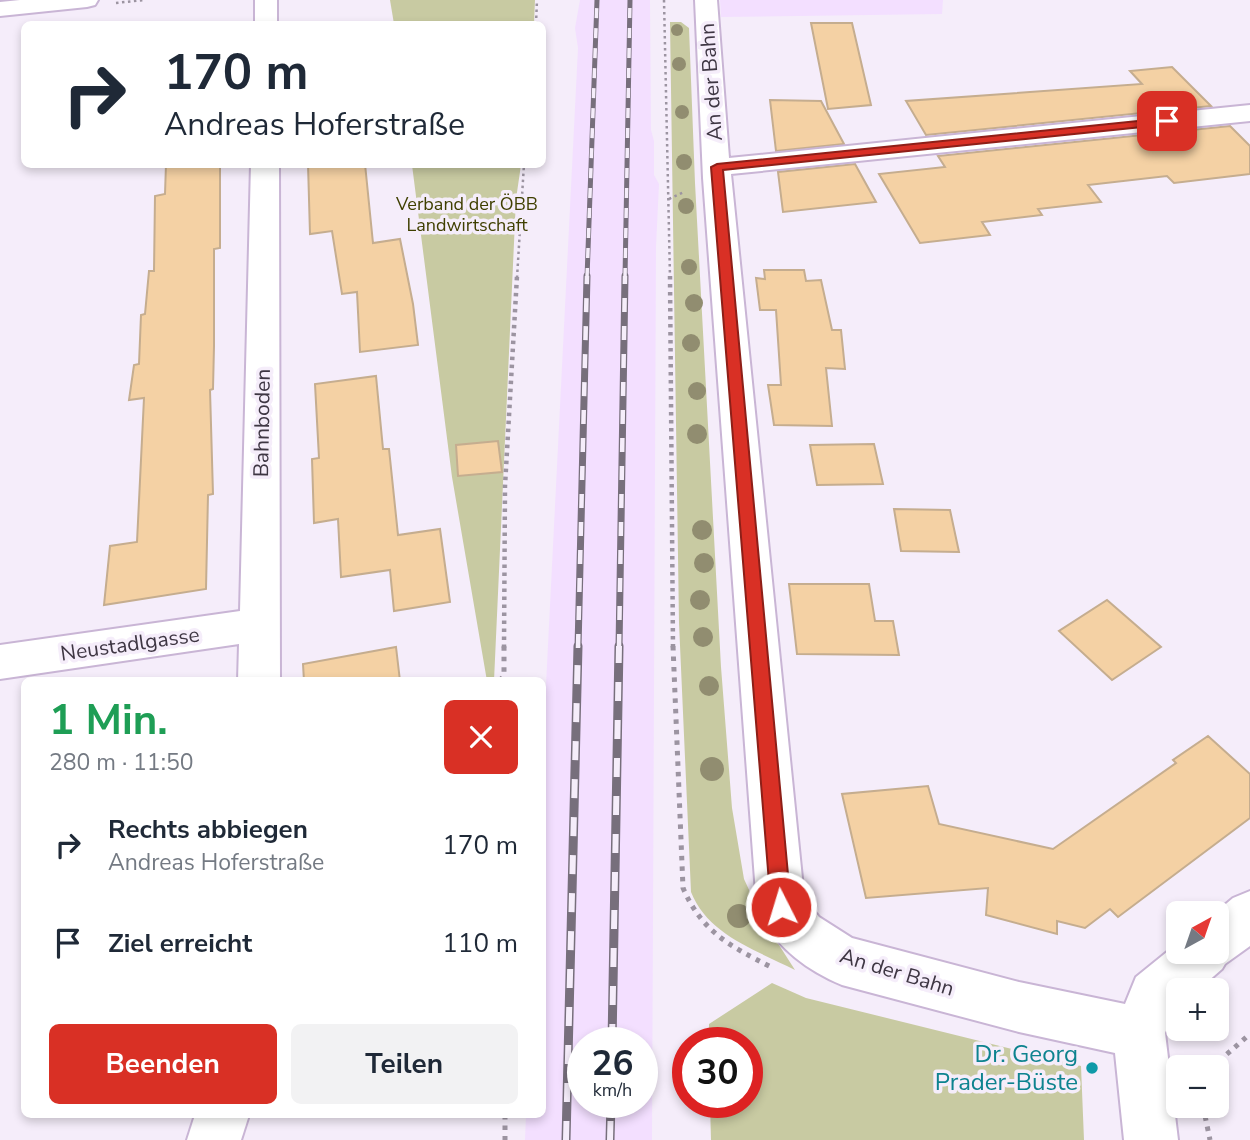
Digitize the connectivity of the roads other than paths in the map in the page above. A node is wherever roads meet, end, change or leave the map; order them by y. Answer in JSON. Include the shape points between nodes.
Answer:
{"nodes":[{"id":1,"x":87,"y":0,"type":"edge"},
{"id":2,"x":266,"y":0,"type":"edge"},
{"id":3,"x":706,"y":0,"type":"edge"},
{"id":4,"x":0,"y":9,"type":"edge"},
{"id":5,"x":266,"y":21,"type":"edge"},
{"id":6,"x":1250,"y":113,"type":"edge"},
{"id":7,"x":717,"y":167,"type":"junction"},
{"id":8,"x":265,"y":168,"type":"edge"},
{"id":9,"x":260,"y":625,"type":"junction"},
{"id":10,"x":0,"y":662,"type":"edge"},
{"id":11,"x":259,"y":677,"type":"edge"},
{"id":12,"x":1250,"y":915,"type":"edge"},
{"id":13,"x":1229,"y":932,"type":"edge"},
{"id":14,"x":1191,"y":964,"type":"edge"},
{"id":15,"x":1139,"y":1033,"type":"junction"},
{"id":16,"x":221,"y":1118,"type":"edge"},
{"id":17,"x":214,"y":1140,"type":"edge"},
{"id":18,"x":1151,"y":1140,"type":"edge"}],
"edges":[{"from":1,"to":4,"type":"street"},
{"from":2,"to":5,"type":"street"},
{"from":3,"to":7,"type":"street","name":"An der Bahn"},
{"from":6,"to":7,"type":"street"},
{"from":7,"to":15,"type":"street","name":"An der Bahn","via":[[781,907],[803,934],[842,960]]},
{"from":8,"to":9,"type":"street","name":"Bahnboden"},
{"from":9,"to":10,"type":"street","name":"Neustadlgasse"},
{"from":9,"to":11,"type":"street","name":"Bahnboden"},
{"from":12,"to":13,"type":"street"},
{"from":14,"to":15,"type":"street","via":[[1154,995]]},
{"from":15,"to":18,"type":"street"},
{"from":16,"to":17,"type":"street"}]}
